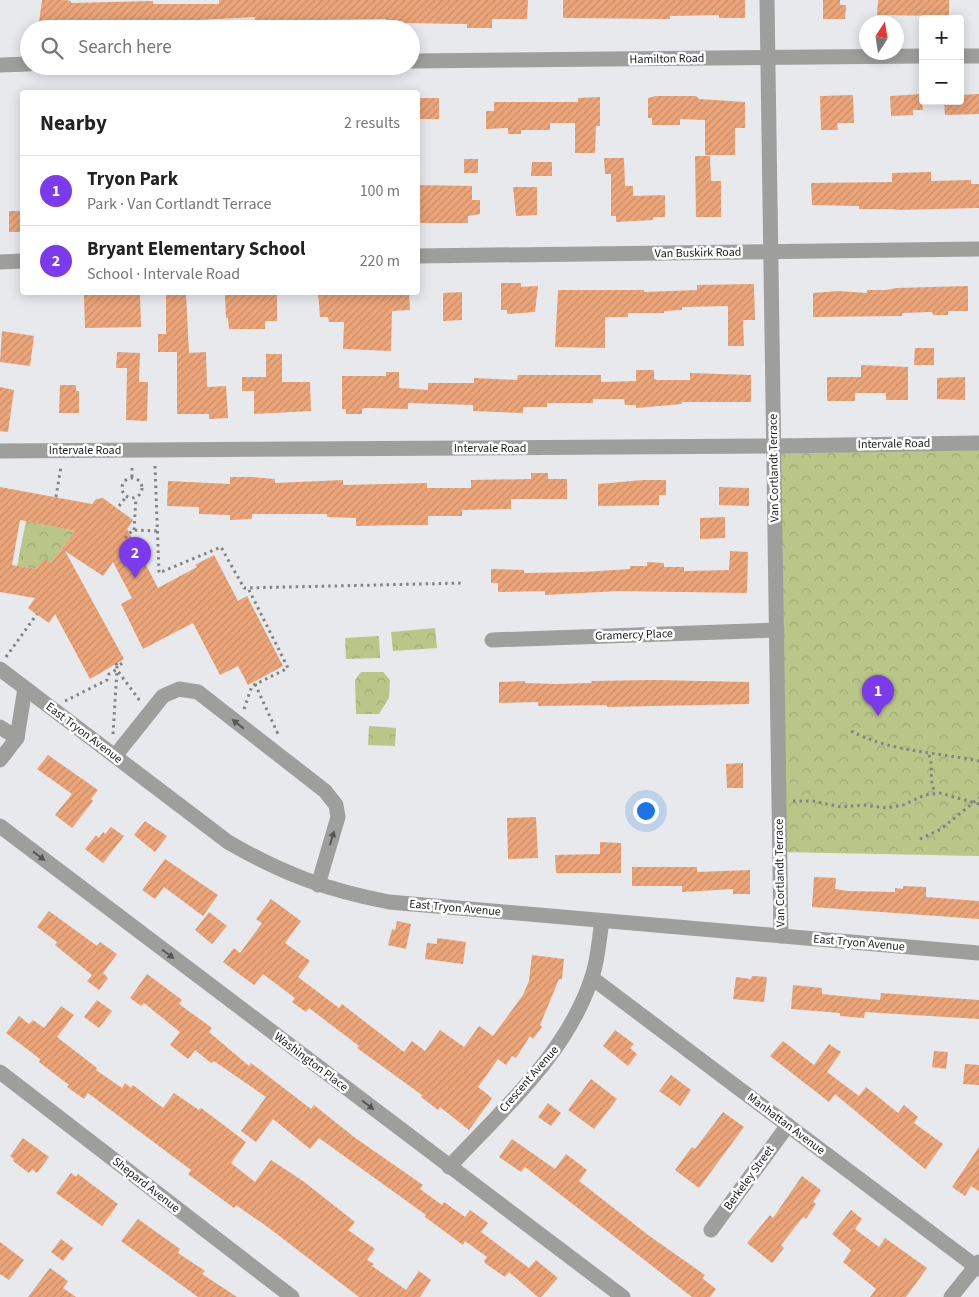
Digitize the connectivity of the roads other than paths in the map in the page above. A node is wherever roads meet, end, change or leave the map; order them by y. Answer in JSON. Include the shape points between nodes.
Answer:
{"nodes":[{"id":1,"x":767,"y":0,"type":"edge"},
{"id":2,"x":919,"y":56,"type":"edge"},
{"id":3,"x":964,"y":56,"type":"edge"},
{"id":4,"x":979,"y":56,"type":"edge"},
{"id":5,"x":768,"y":58,"type":"junction"},
{"id":6,"x":420,"y":61,"type":"edge"},
{"id":7,"x":20,"y":64,"type":"edge"},
{"id":8,"x":0,"y":65,"type":"edge"},
{"id":9,"x":979,"y":249,"type":"edge"},
{"id":10,"x":771,"y":252,"type":"junction"},
{"id":11,"x":420,"y":256,"type":"edge"},
{"id":12,"x":20,"y":261,"type":"edge"},
{"id":13,"x":0,"y":262,"type":"edge"},
{"id":14,"x":979,"y":442,"type":"edge"},
{"id":15,"x":774,"y":446,"type":"junction"},
{"id":16,"x":0,"y":451,"type":"edge"},
{"id":17,"x":777,"y":630,"type":"junction"},
{"id":18,"x":492,"y":640,"type":"dead end"},
{"id":19,"x":3,"y":663,"type":"edge"},
{"id":20,"x":25,"y":688,"type":"junction"},
{"id":21,"x":0,"y":727,"type":"edge"},
{"id":22,"x":17,"y":738,"type":"junction"},
{"id":23,"x":114,"y":755,"type":"junction"},
{"id":24,"x":0,"y":760,"type":"edge"},
{"id":25,"x":0,"y":826,"type":"edge"},
{"id":26,"x":318,"y":885,"type":"junction"},
{"id":27,"x":602,"y":921,"type":"junction"},
{"id":28,"x":781,"y":936,"type":"junction"},
{"id":29,"x":979,"y":953,"type":"edge"},
{"id":30,"x":592,"y":978,"type":"junction"},
{"id":31,"x":0,"y":1072,"type":"edge"},
{"id":32,"x":788,"y":1125,"type":"junction"},
{"id":33,"x":449,"y":1167,"type":"junction"},
{"id":34,"x":711,"y":1230,"type":"dead end"},
{"id":35,"x":978,"y":1266,"type":"edge"},
{"id":36,"x":292,"y":1297,"type":"edge"},
{"id":37,"x":623,"y":1297,"type":"edge"},
{"id":38,"x":951,"y":1297,"type":"edge"}],
"edges":[{"from":1,"to":5,"type":"street","name":"Van Cortlandt Terrace"},
{"from":2,"to":5,"type":"street","name":"Hamilton Road"},
{"from":3,"to":4,"type":"street"},
{"from":5,"to":6,"type":"street","name":"Hamilton Road"},
{"from":5,"to":10,"type":"street","name":"Van Cortlandt Terrace"},
{"from":7,"to":8,"type":"street"},
{"from":9,"to":10,"type":"street","name":"Van Buskirk Road"},
{"from":10,"to":11,"type":"street","name":"Van Buskirk Road"},
{"from":10,"to":15,"type":"street","name":"Van Cortlandt Terrace"},
{"from":12,"to":13,"type":"street"},
{"from":14,"to":15,"type":"street","name":"Intervale Road"},
{"from":15,"to":16,"type":"street","name":"Intervale Road"},
{"from":15,"to":17,"type":"street","name":"Van Cortlandt Terrace"},
{"from":17,"to":18,"type":"street","name":"Gramercy Place"},
{"from":17,"to":28,"type":"street","name":"Van Cortlandt Terrace"},
{"from":19,"to":20,"type":"street","name":"East Tryon Avenue"},
{"from":20,"to":22,"type":"street"},
{"from":20,"to":23,"type":"street","name":"East Tryon Avenue"},
{"from":21,"to":22,"type":"street"},
{"from":22,"to":24,"type":"street"},
{"from":23,"to":26,"type":"street","name":"East Tryon Avenue","via":[[228,842],[264,863]]},
{"from":26,"to":23,"type":"street","one_way":true,"via":[[338,817],[336,805],[325,791],[198,692],[185,689],[168,692]]},
{"from":25,"to":33,"type":"street","name":"Washington Place","one_way":true},
{"from":26,"to":27,"type":"street","name":"East Tryon Avenue","via":[[389,902]]},
{"from":27,"to":28,"type":"street","name":"East Tryon Avenue"},
{"from":27,"to":30,"type":"street","name":"Crescent Avenue"},
{"from":28,"to":29,"type":"street","name":"East Tryon Avenue"},
{"from":30,"to":32,"type":"street","name":"Manhattan Avenue"},
{"from":30,"to":33,"type":"street","name":"Crescent Avenue","via":[[567,1033],[547,1060]]},
{"from":31,"to":36,"type":"street","name":"Shepard Avenue"},
{"from":32,"to":34,"type":"street","name":"Berkeley Street"},
{"from":32,"to":35,"type":"street","name":"Manhattan Avenue"},
{"from":33,"to":37,"type":"street","name":"Washington Place"},
{"from":35,"to":38,"type":"street"}]}
